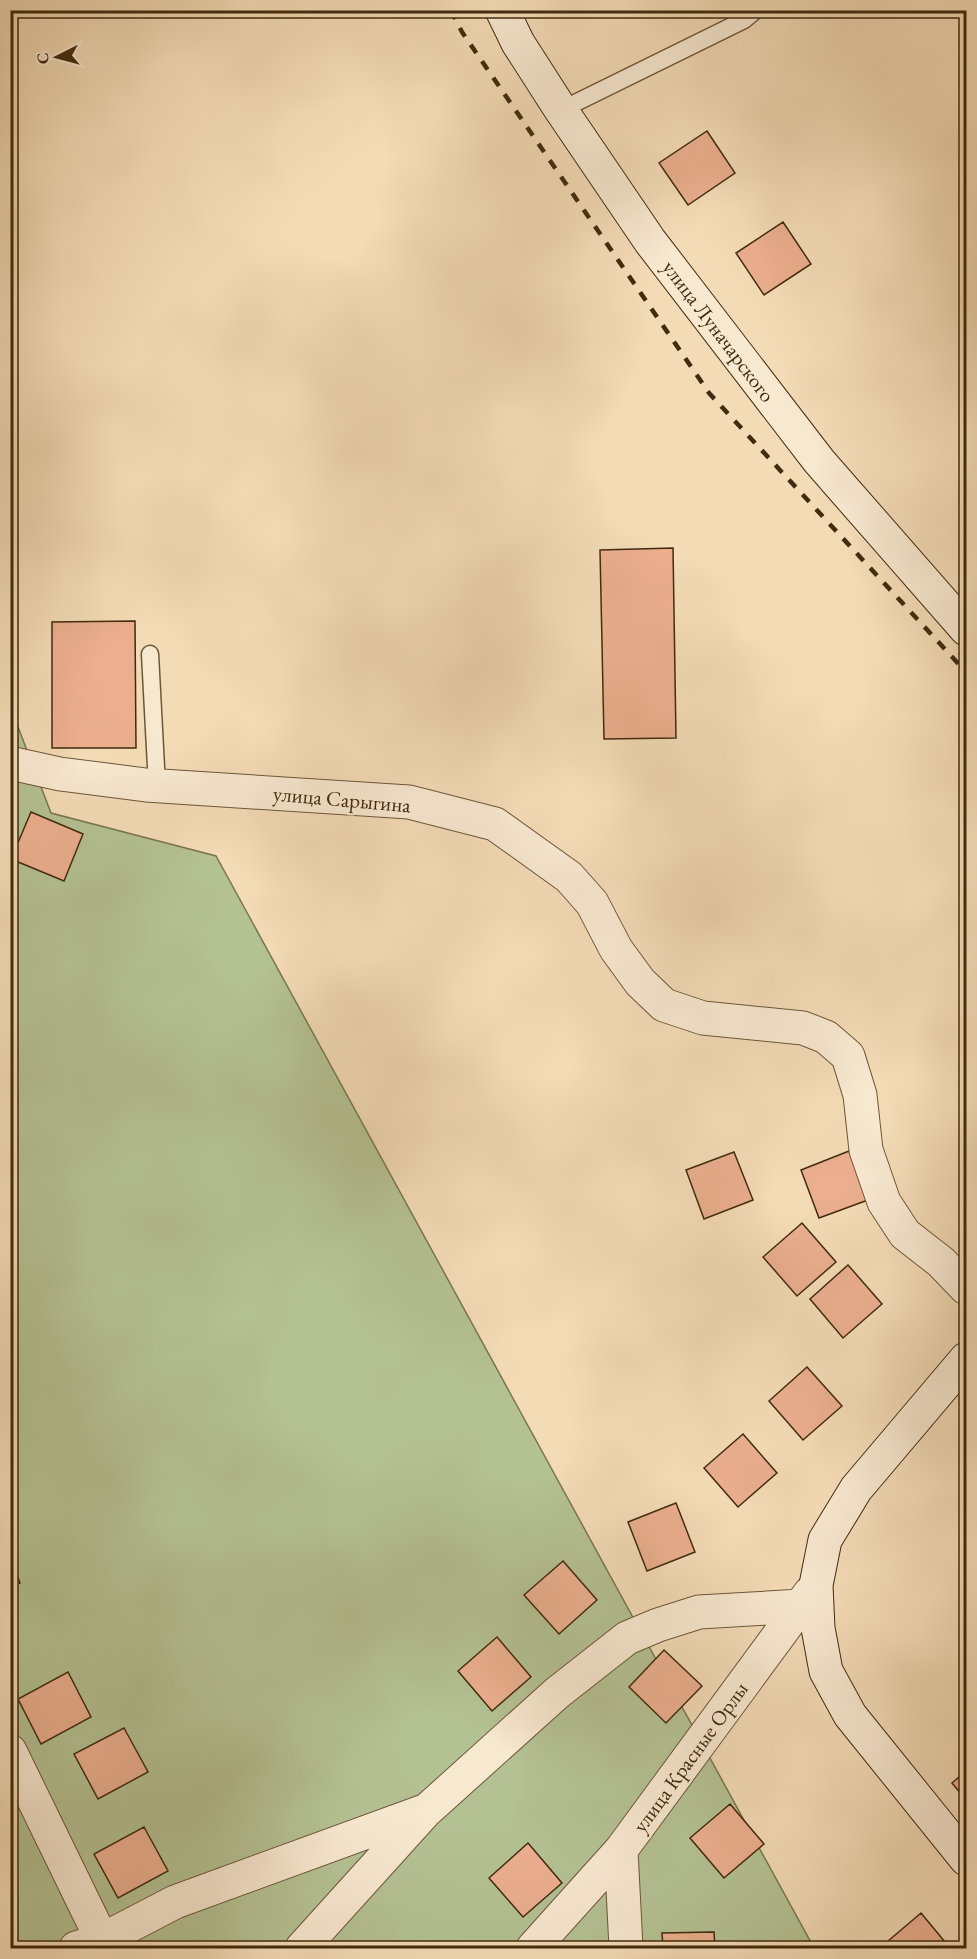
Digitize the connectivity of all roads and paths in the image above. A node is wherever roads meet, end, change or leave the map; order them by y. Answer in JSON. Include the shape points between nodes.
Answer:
{"nodes":[{"id":1,"x":502,"y":10,"type":"edge"},
{"id":2,"x":756,"y":10,"type":"edge"},
{"id":3,"x":561,"y":110,"type":"junction"},
{"id":4,"x":966,"y":629,"type":"edge"},
{"id":5,"x":150,"y":654,"type":"dead end"},
{"id":6,"x":10,"y":763,"type":"edge"},
{"id":7,"x":157,"y":786,"type":"junction"},
{"id":8,"x":966,"y":1288,"type":"edge"},
{"id":9,"x":966,"y":1359,"type":"edge"},
{"id":10,"x":808,"y":1595,"type":"junction"},
{"id":11,"x":10,"y":1751,"type":"edge"},
{"id":12,"x":427,"y":1810,"type":"junction"},
{"id":13,"x":621,"y":1850,"type":"junction"},
{"id":14,"x":966,"y":1859,"type":"edge"},
{"id":15,"x":89,"y":1944,"type":"edge"},
{"id":16,"x":302,"y":1948,"type":"edge"},
{"id":17,"x":533,"y":1948,"type":"edge"},
{"id":18,"x":626,"y":1948,"type":"edge"}],
"edges":[{"from":1,"to":3,"type":"street","name":"улица Луначарского"},
{"from":2,"to":3,"type":"lane","via":[[744,20]]},
{"from":3,"to":4,"type":"street","name":"улица Луначарского","via":[[650,241],[819,461]]},
{"from":5,"to":7,"type":"lane"},
{"from":6,"to":7,"type":"street","name":"улица Сарыгина","via":[[60,774]]},
{"from":7,"to":8,"type":"street","name":"улица Сарыгина","via":[[409,802],[495,824],[569,877],[592,903],[616,949],[640,982],[664,1005],[704,1018],[803,1028],[826,1037],[849,1056],[860,1095],[866,1150],[884,1202],[905,1234]]},
{"from":9,"to":10,"type":"street","via":[[856,1489],[825,1540]]},
{"from":10,"to":12,"type":"street","via":[[699,1612],[627,1638],[557,1693]]},
{"from":10,"to":13,"type":"street","name":"улица Красные Орлы"},
{"from":10,"to":14,"type":"street","via":[[826,1671],[850,1715]]},
{"from":11,"to":15,"type":"street"},
{"from":12,"to":15,"type":"street","via":[[175,1902]]},
{"from":12,"to":16,"type":"street"},
{"from":13,"to":17,"type":"street"},
{"from":13,"to":18,"type":"street","name":"улица Красные Орлы"}]}
